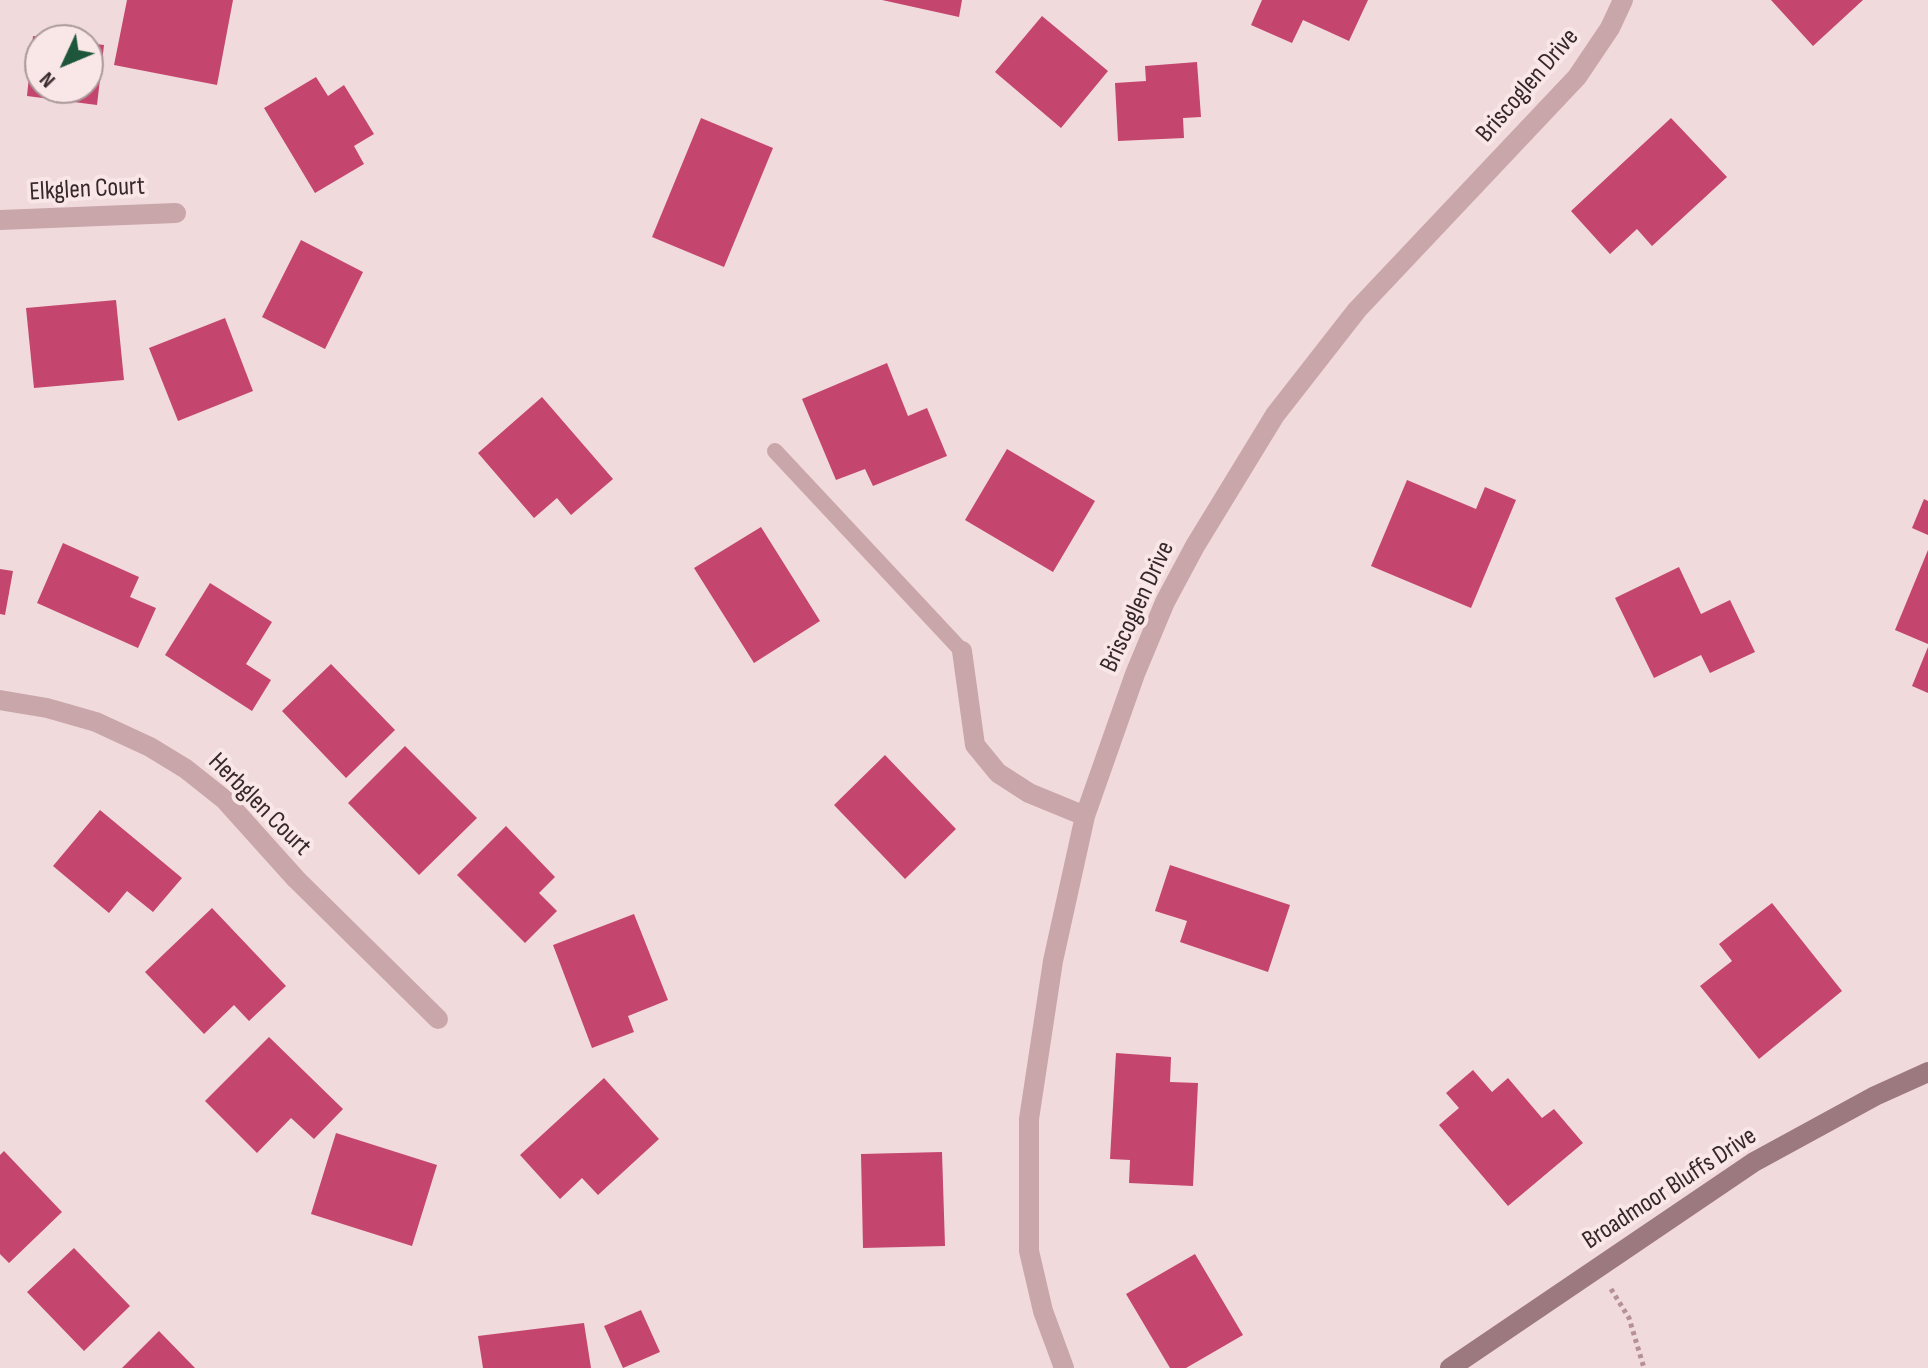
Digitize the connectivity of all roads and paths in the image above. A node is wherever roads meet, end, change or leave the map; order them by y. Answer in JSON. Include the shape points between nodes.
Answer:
{"nodes":[{"id":1,"x":1623,"y":0,"type":"edge"},
{"id":2,"x":176,"y":213,"type":"dead end"},
{"id":3,"x":0,"y":220,"type":"edge"},
{"id":4,"x":775,"y":451,"type":"dead end"},
{"id":5,"x":962,"y":651,"type":"joint"},
{"id":6,"x":0,"y":700,"type":"edge"},
{"id":7,"x":1085,"y":816,"type":"junction"},
{"id":8,"x":438,"y":1019,"type":"dead end"},
{"id":9,"x":1928,"y":1072,"type":"edge"},
{"id":10,"x":1597,"y":1268,"type":"junction"},
{"id":11,"x":1064,"y":1368,"type":"edge"},
{"id":12,"x":1450,"y":1368,"type":"edge"},
{"id":13,"x":1644,"y":1368,"type":"edge"}],
"edges":[{"from":1,"to":7,"type":"street","name":"Briscoglen Drive","via":[[1577,77],[1357,310],[1275,415],[1165,602],[1106,748]]},
{"from":2,"to":3,"type":"street","name":"Elkglen Court"},
{"from":4,"to":5,"type":"lane"},
{"from":5,"to":7,"type":"street","via":[[975,745],[998,773],[1029,793]]},
{"from":6,"to":8,"type":"street","name":"Herbglen Court","via":[[96,722],[186,769],[225,800],[296,879]]},
{"from":7,"to":11,"type":"street","name":"Briscoglen Drive","via":[[1053,961],[1029,1119],[1029,1251]]},
{"from":9,"to":10,"type":"street","name":"Broadmoor Bluffs Drive","via":[[1754,1162]]},
{"from":10,"to":12,"type":"street","name":"Broadmoor Bluffs Drive"},
{"from":10,"to":13,"type":"path","via":[[1629,1318]]}]}
